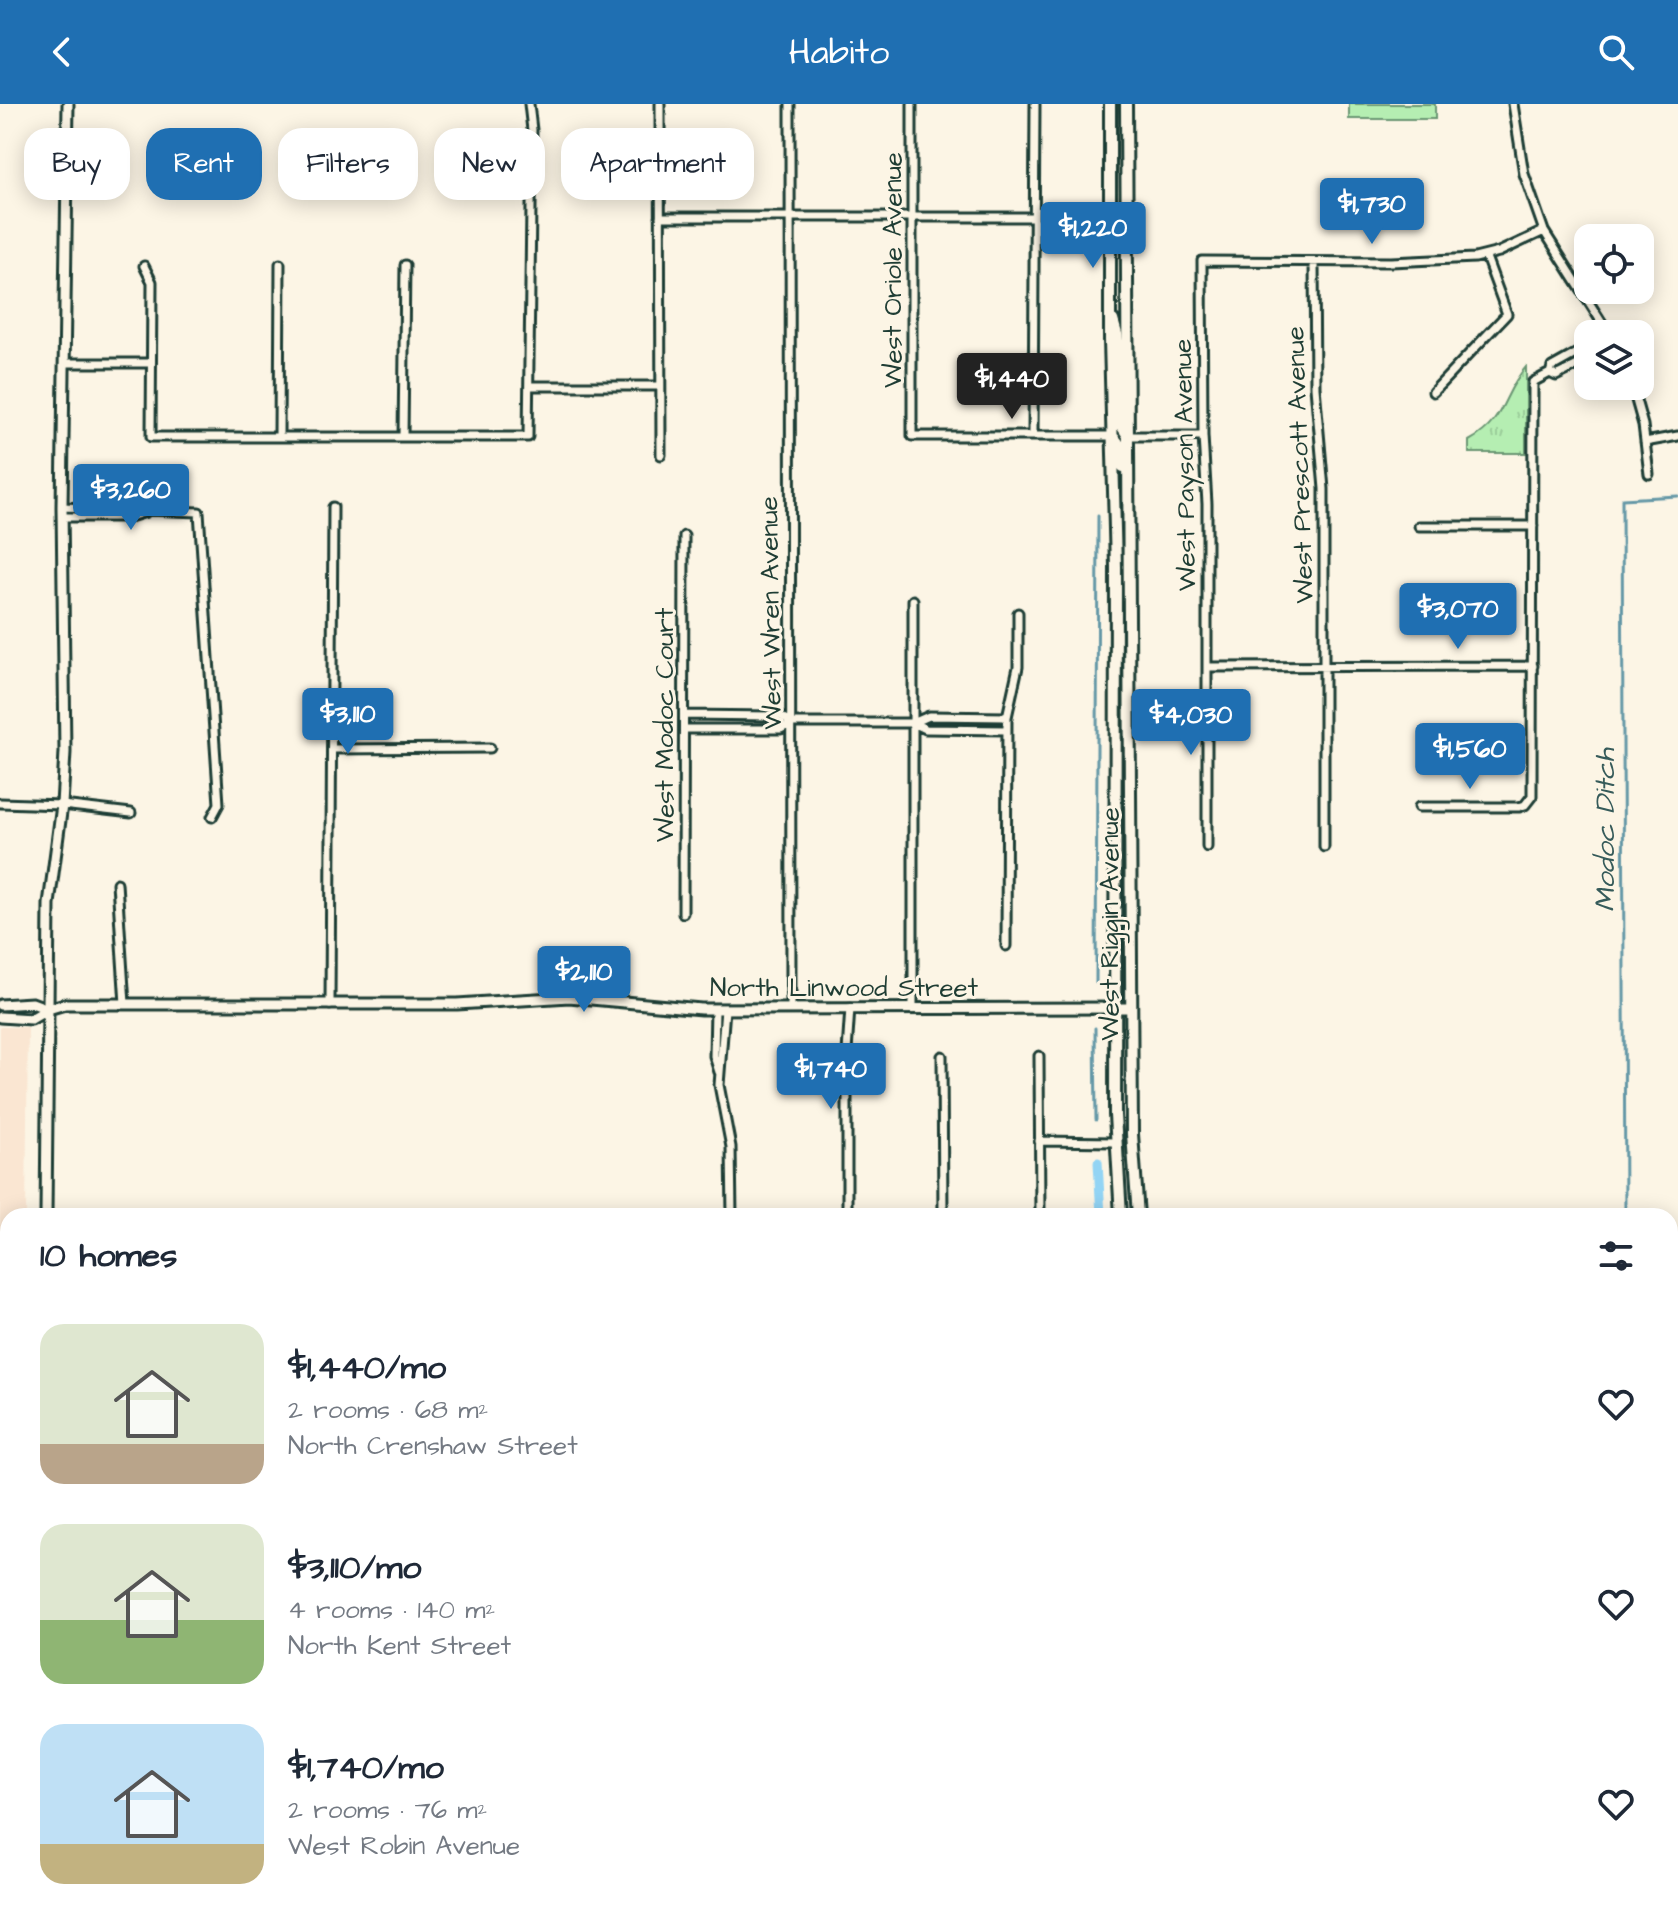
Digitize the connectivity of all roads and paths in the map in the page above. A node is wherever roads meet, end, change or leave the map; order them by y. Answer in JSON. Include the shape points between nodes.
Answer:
{"nodes":[{"id":1,"x":68,"y":104,"type":"edge"},
{"id":2,"x":529,"y":104,"type":"edge"},
{"id":3,"x":660,"y":104,"type":"edge"},
{"id":4,"x":790,"y":104,"type":"edge"},
{"id":5,"x":912,"y":104,"type":"edge"},
{"id":6,"x":1035,"y":104,"type":"edge"},
{"id":7,"x":1110,"y":104,"type":"edge"},
{"id":8,"x":1126,"y":104,"type":"edge"},
{"id":9,"x":1513,"y":104,"type":"edge"},
{"id":10,"x":660,"y":217,"type":"junction"},
{"id":11,"x":790,"y":217,"type":"junction"},
{"id":12,"x":912,"y":217,"type":"junction"},
{"id":13,"x":1034,"y":217,"type":"junction"},
{"id":14,"x":1544,"y":231,"type":"junction"},
{"id":15,"x":1486,"y":257,"type":"junction"},
{"id":16,"x":1314,"y":262,"type":"junction"},
{"id":17,"x":280,"y":264,"type":"dead end"},
{"id":18,"x":405,"y":265,"type":"dead end"},
{"id":19,"x":144,"y":266,"type":"dead end"},
{"id":20,"x":1110,"y":310,"type":"junction"},
{"id":21,"x":1600,"y":320,"type":"edge"},
{"id":22,"x":1574,"y":355,"type":"edge"},
{"id":23,"x":64,"y":363,"type":"junction"},
{"id":24,"x":151,"y":363,"type":"junction"},
{"id":25,"x":1574,"y":367,"type":"edge"},
{"id":26,"x":1550,"y":373,"type":"junction"},
{"id":27,"x":529,"y":386,"type":"junction"},
{"id":28,"x":660,"y":386,"type":"junction"},
{"id":29,"x":1433,"y":392,"type":"dead end"},
{"id":30,"x":1635,"y":400,"type":"edge"},
{"id":31,"x":1033,"y":436,"type":"junction"},
{"id":32,"x":1112,"y":436,"type":"junction"},
{"id":33,"x":1130,"y":436,"type":"junction"},
{"id":34,"x":1203,"y":436,"type":"junction"},
{"id":35,"x":1678,"y":436,"type":"edge"},
{"id":36,"x":279,"y":437,"type":"junction"},
{"id":37,"x":403,"y":437,"type":"junction"},
{"id":38,"x":1645,"y":442,"type":"junction"},
{"id":39,"x":661,"y":455,"type":"dead end"},
{"id":40,"x":1649,"y":474,"type":"dead end"},
{"id":41,"x":333,"y":507,"type":"dead end"},
{"id":42,"x":62,"y":512,"type":"junction"},
{"id":43,"x":1419,"y":526,"type":"dead end"},
{"id":44,"x":1533,"y":526,"type":"junction"},
{"id":45,"x":684,"y":536,"type":"dead end"},
{"id":46,"x":1130,"y":553,"type":"junction"},
{"id":47,"x":913,"y":600,"type":"dead end"},
{"id":48,"x":1018,"y":613,"type":"dead end"},
{"id":49,"x":1533,"y":666,"type":"junction"},
{"id":50,"x":1207,"y":667,"type":"junction"},
{"id":51,"x":1324,"y":667,"type":"junction"},
{"id":52,"x":685,"y":715,"type":"junction"},
{"id":53,"x":1007,"y":717,"type":"junction"},
{"id":54,"x":792,"y":723,"type":"junction"},
{"id":55,"x":913,"y":723,"type":"junction"},
{"id":56,"x":684,"y":729,"type":"junction"},
{"id":57,"x":1007,"y":730,"type":"junction"},
{"id":58,"x":490,"y":748,"type":"dead end"},
{"id":59,"x":332,"y":749,"type":"junction"},
{"id":60,"x":0,"y":803,"type":"edge"},
{"id":61,"x":62,"y":805,"type":"junction"},
{"id":62,"x":1419,"y":807,"type":"dead end"},
{"id":63,"x":131,"y":813,"type":"dead end"},
{"id":64,"x":212,"y":817,"type":"dead end"},
{"id":65,"x":1207,"y":847,"type":"dead end"},
{"id":66,"x":1324,"y":847,"type":"dead end"},
{"id":67,"x":117,"y":883,"type":"dead end"},
{"id":68,"x":683,"y":913,"type":"dead end"},
{"id":69,"x":1006,"y":946,"type":"dead end"},
{"id":70,"x":125,"y":1004,"type":"junction"},
{"id":71,"x":0,"y":1005,"type":"edge"},
{"id":72,"x":330,"y":1005,"type":"junction"},
{"id":73,"x":850,"y":1008,"type":"junction"},
{"id":74,"x":913,"y":1008,"type":"junction"},
{"id":75,"x":1115,"y":1008,"type":"junction"},
{"id":76,"x":1131,"y":1008,"type":"junction"},
{"id":77,"x":48,"y":1009,"type":"junction"},
{"id":78,"x":720,"y":1009,"type":"junction"},
{"id":79,"x":791,"y":1009,"type":"junction"},
{"id":80,"x":0,"y":1017,"type":"edge"},
{"id":81,"x":942,"y":1056,"type":"dead end"},
{"id":82,"x":1039,"y":1056,"type":"dead end"},
{"id":83,"x":1039,"y":1141,"type":"junction"},
{"id":84,"x":1116,"y":1142,"type":"junction"},
{"id":85,"x":46,"y":1208,"type":"edge"},
{"id":86,"x":732,"y":1208,"type":"edge"},
{"id":87,"x":847,"y":1208,"type":"edge"},
{"id":88,"x":943,"y":1208,"type":"edge"},
{"id":89,"x":1040,"y":1208,"type":"edge"},
{"id":90,"x":1120,"y":1208,"type":"edge"},
{"id":91,"x":1137,"y":1208,"type":"edge"}],
"edges":[{"from":1,"to":23,"type":"street"},
{"from":2,"to":27,"type":"street"},
{"from":3,"to":10,"type":"street"},
{"from":4,"to":11,"type":"street","name":"West Wren Avenue"},
{"from":5,"to":12,"type":"street","name":"West Oriole Avenue"},
{"from":6,"to":13,"type":"street"},
{"from":7,"to":20,"type":"main road","name":"West Riggin Avenue"},
{"from":8,"to":33,"type":"main road","name":"West Riggin Avenue"},
{"from":9,"to":14,"type":"street","via":[[1524,174]]},
{"from":10,"to":11,"type":"street"},
{"from":10,"to":28,"type":"street"},
{"from":11,"to":12,"type":"street"},
{"from":11,"to":54,"type":"street","name":"West Wren Avenue"},
{"from":12,"to":13,"type":"street"},
{"from":12,"to":31,"type":"street","name":"West Oriole Avenue","via":[[912,436]]},
{"from":13,"to":31,"type":"street"},
{"from":14,"to":15,"type":"street"},
{"from":14,"to":21,"type":"street"},
{"from":15,"to":16,"type":"street"},
{"from":15,"to":29,"type":"street","via":[[1507,314]]},
{"from":16,"to":34,"type":"street","name":"West Payson Avenue","via":[[1202,261]]},
{"from":16,"to":51,"type":"street","name":"West Prescott Avenue","via":[[1315,387],[1324,489]]},
{"from":17,"to":36,"type":"street"},
{"from":18,"to":37,"type":"street"},
{"from":19,"to":24,"type":"street","via":[[152,282]]},
{"from":20,"to":32,"type":"main road","name":"West Riggin Avenue"},
{"from":20,"to":33,"type":"main road","via":[[1117,334],[1122,427]]},
{"from":22,"to":26,"type":"street"},
{"from":23,"to":24,"type":"street"},
{"from":23,"to":42,"type":"street"},
{"from":24,"to":36,"type":"street","via":[[151,437]]},
{"from":25,"to":26,"type":"street","via":[[1556,376]]},
{"from":26,"to":44,"type":"street","via":[[1533,382]]},
{"from":27,"to":28,"type":"street"},
{"from":27,"to":37,"type":"street","via":[[528,437]]},
{"from":28,"to":39,"type":"street"},
{"from":30,"to":38,"type":"street"},
{"from":31,"to":32,"type":"street"},
{"from":32,"to":46,"type":"main road","via":[[1122,451],[1124,539]]},
{"from":32,"to":75,"type":"main road","name":"West Riggin Avenue"},
{"from":33,"to":34,"type":"street"},
{"from":33,"to":46,"type":"main road","name":"West Riggin Avenue"},
{"from":34,"to":50,"type":"street","name":"West Payson Avenue"},
{"from":35,"to":38,"type":"street"},
{"from":36,"to":37,"type":"street"},
{"from":38,"to":40,"type":"street"},
{"from":41,"to":59,"type":"street"},
{"from":42,"to":61,"type":"street"},
{"from":42,"to":64,"type":"street","via":[[199,512],[219,804]]},
{"from":43,"to":44,"type":"street"},
{"from":44,"to":49,"type":"street"},
{"from":45,"to":52,"type":"street","name":"West Modoc Court"},
{"from":46,"to":76,"type":"main road","name":"West Riggin Avenue"},
{"from":47,"to":55,"type":"street"},
{"from":48,"to":53,"type":"street","via":[[1018,667]]},
{"from":49,"to":51,"type":"street"},
{"from":49,"to":62,"type":"street","via":[[1530,801],[1519,807]]},
{"from":50,"to":51,"type":"street"},
{"from":50,"to":65,"type":"street","name":"West Payson Avenue"},
{"from":51,"to":66,"type":"street","name":"West Prescott Avenue"},
{"from":52,"to":54,"type":"street","via":[[780,716]]},
{"from":52,"to":56,"type":"street","name":"West Modoc Court"},
{"from":53,"to":55,"type":"street","via":[[929,716]]},
{"from":53,"to":57,"type":"street"},
{"from":54,"to":55,"type":"street"},
{"from":54,"to":56,"type":"street","via":[[781,729]]},
{"from":54,"to":79,"type":"street","name":"West Wren Avenue"},
{"from":55,"to":57,"type":"street","via":[[926,729]]},
{"from":55,"to":74,"type":"street"},
{"from":56,"to":68,"type":"street","name":"West Modoc Court"},
{"from":57,"to":69,"type":"street"},
{"from":58,"to":59,"type":"street"},
{"from":59,"to":72,"type":"street"},
{"from":60,"to":61,"type":"street"},
{"from":61,"to":63,"type":"street"},
{"from":61,"to":77,"type":"street","via":[[49,904]]},
{"from":67,"to":70,"type":"street"},
{"from":70,"to":72,"type":"street","name":"North Linwood Street"},
{"from":70,"to":77,"type":"street","name":"North Linwood Street"},
{"from":71,"to":77,"type":"street","name":"North Linwood Street","via":[[32,1003]]},
{"from":72,"to":78,"type":"street","name":"North Linwood Street","via":[[569,997]]},
{"from":73,"to":74,"type":"street","name":"North Linwood Street"},
{"from":73,"to":79,"type":"street","name":"North Linwood Street"},
{"from":73,"to":87,"type":"street"},
{"from":74,"to":75,"type":"street","name":"North Linwood Street"},
{"from":75,"to":76,"type":"street","name":"North Linwood Street"},
{"from":75,"to":84,"type":"main road","name":"West Riggin Avenue"},
{"from":76,"to":91,"type":"main road","name":"West Riggin Avenue"},
{"from":77,"to":80,"type":"street","name":"North Linwood Street","via":[[31,1019]]},
{"from":77,"to":85,"type":"street"},
{"from":78,"to":79,"type":"street","name":"North Linwood Street"},
{"from":78,"to":86,"type":"street","via":[[714,1056],[731,1147]]},
{"from":81,"to":88,"type":"street"},
{"from":82,"to":83,"type":"street"},
{"from":83,"to":84,"type":"street"},
{"from":83,"to":89,"type":"street"},
{"from":84,"to":90,"type":"main road","name":"West Riggin Avenue"}]}
